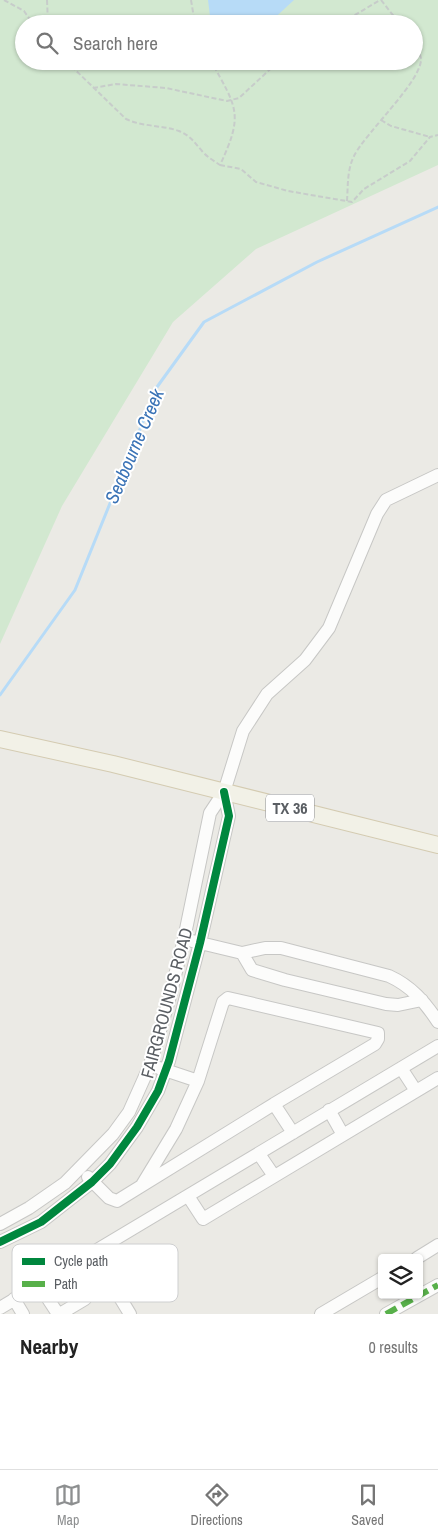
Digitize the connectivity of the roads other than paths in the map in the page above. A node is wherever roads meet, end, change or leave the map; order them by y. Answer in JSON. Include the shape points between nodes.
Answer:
{"nodes":[{"id":1,"x":438,"y":475,"type":"edge"},
{"id":2,"x":0,"y":739,"type":"edge"},
{"id":3,"x":224,"y":792,"type":"junction"},
{"id":4,"x":438,"y":845,"type":"edge"},
{"id":5,"x":184,"y":939,"type":"junction"},
{"id":6,"x":200,"y":943,"type":"junction"},
{"id":7,"x":242,"y":953,"type":"junction"},
{"id":8,"x":422,"y":1000,"type":"junction"},
{"id":9,"x":438,"y":1022,"type":"edge"},
{"id":10,"x":438,"y":1046,"type":"edge"},
{"id":11,"x":150,"y":1065,"type":"junction"},
{"id":12,"x":401,"y":1068,"type":"junction"},
{"id":13,"x":166,"y":1070,"type":"junction"},
{"id":14,"x":438,"y":1078,"type":"edge"},
{"id":15,"x":198,"y":1081,"type":"junction"},
{"id":16,"x":416,"y":1090,"type":"junction"},
{"id":17,"x":274,"y":1104,"type":"junction"},
{"id":18,"x":329,"y":1110,"type":"junction"},
{"id":19,"x":293,"y":1133,"type":"junction"},
{"id":20,"x":343,"y":1135,"type":"junction"},
{"id":21,"x":259,"y":1154,"type":"junction"},
{"id":22,"x":79,"y":1170,"type":"junction"},
{"id":23,"x":274,"y":1176,"type":"junction"},
{"id":24,"x":92,"y":1182,"type":"junction"},
{"id":25,"x":142,"y":1185,"type":"junction"},
{"id":26,"x":188,"y":1196,"type":"junction"},
{"id":27,"x":0,"y":1224,"type":"edge"},
{"id":28,"x":0,"y":1242,"type":"edge"},
{"id":29,"x":108,"y":1244,"type":"edge"},
{"id":30,"x":438,"y":1245,"type":"edge"},
{"id":31,"x":423,"y":1254,"type":"edge"},
{"id":32,"x":378,"y":1280,"type":"edge"},
{"id":33,"x":438,"y":1285,"type":"edge"},
{"id":34,"x":12,"y":1301,"type":"edge"},
{"id":35,"x":15,"y":1302,"type":"edge"},
{"id":36,"x":51,"y":1302,"type":"edge"},
{"id":37,"x":79,"y":1302,"type":"edge"},
{"id":38,"x":123,"y":1302,"type":"edge"},
{"id":39,"x":0,"y":1308,"type":"edge"},
{"id":40,"x":23,"y":1314,"type":"edge"},
{"id":41,"x":59,"y":1314,"type":"edge"},
{"id":42,"x":130,"y":1314,"type":"edge"},
{"id":43,"x":321,"y":1314,"type":"edge"},
{"id":44,"x":386,"y":1314,"type":"edge"}],
"edges":[{"from":1,"to":3,"type":"street","via":[[386,500],[377,514],[329,628],[305,660],[267,694],[243,731]]},
{"from":2,"to":3,"type":"main road","number":"TX 36"},
{"from":3,"to":4,"type":"main road","number":"TX 36"},
{"from":3,"to":5,"type":"street","name":"FAIRGROUNDS ROAD","via":[[210,813]]},
{"from":3,"to":6,"type":"street","name":"FAIRGROUNDS ROAD","via":[[229,816]]},
{"from":5,"to":6,"type":"street"},
{"from":5,"to":11,"type":"street","name":"FAIRGROUNDS ROAD"},
{"from":6,"to":7,"type":"street"},
{"from":6,"to":13,"type":"street","name":"FAIRGROUNDS ROAD"},
{"from":7,"to":8,"type":"street","via":[[266,948],[299,952],[389,976],[404,983]]},
{"from":7,"to":8,"type":"street","via":[[252,970],[285,980],[386,1004]]},
{"from":8,"to":9,"type":"street"},
{"from":10,"to":12,"type":"street"},
{"from":11,"to":13,"type":"street"},
{"from":11,"to":22,"type":"street","name":"FAIRGROUNDS ROAD","via":[[129,1112]]},
{"from":12,"to":16,"type":"street"},
{"from":12,"to":18,"type":"street"},
{"from":13,"to":15,"type":"street"},
{"from":13,"to":24,"type":"street","name":"FAIRGROUNDS ROAD","via":[[137,1127],[110,1164]]},
{"from":14,"to":16,"type":"street"},
{"from":15,"to":17,"type":"street","via":[[223,1002],[228,998],[378,1033],[375,1044]]},
{"from":15,"to":25,"type":"street","via":[[176,1129]]},
{"from":16,"to":20,"type":"street"},
{"from":17,"to":19,"type":"street"},
{"from":17,"to":25,"type":"street"},
{"from":18,"to":19,"type":"street"},
{"from":18,"to":20,"type":"street"},
{"from":19,"to":21,"type":"street"},
{"from":20,"to":23,"type":"street"},
{"from":21,"to":23,"type":"street"},
{"from":21,"to":26,"type":"street"},
{"from":22,"to":24,"type":"street"},
{"from":22,"to":27,"type":"street","name":"FAIRGROUNDS ROAD","via":[[29,1208]]},
{"from":23,"to":26,"type":"street","via":[[203,1219]]},
{"from":24,"to":25,"type":"street","via":[[117,1201]]},
{"from":24,"to":28,"type":"street","name":"FAIRGROUNDS ROAD","via":[[41,1222]]},
{"from":26,"to":29,"type":"street"},
{"from":30,"to":31,"type":"street"},
{"from":32,"to":43,"type":"street"},
{"from":33,"to":44,"type":"street"},
{"from":34,"to":39,"type":"street"},
{"from":35,"to":40,"type":"street"},
{"from":36,"to":41,"type":"street"},
{"from":37,"to":41,"type":"street"},
{"from":38,"to":42,"type":"street"}]}
